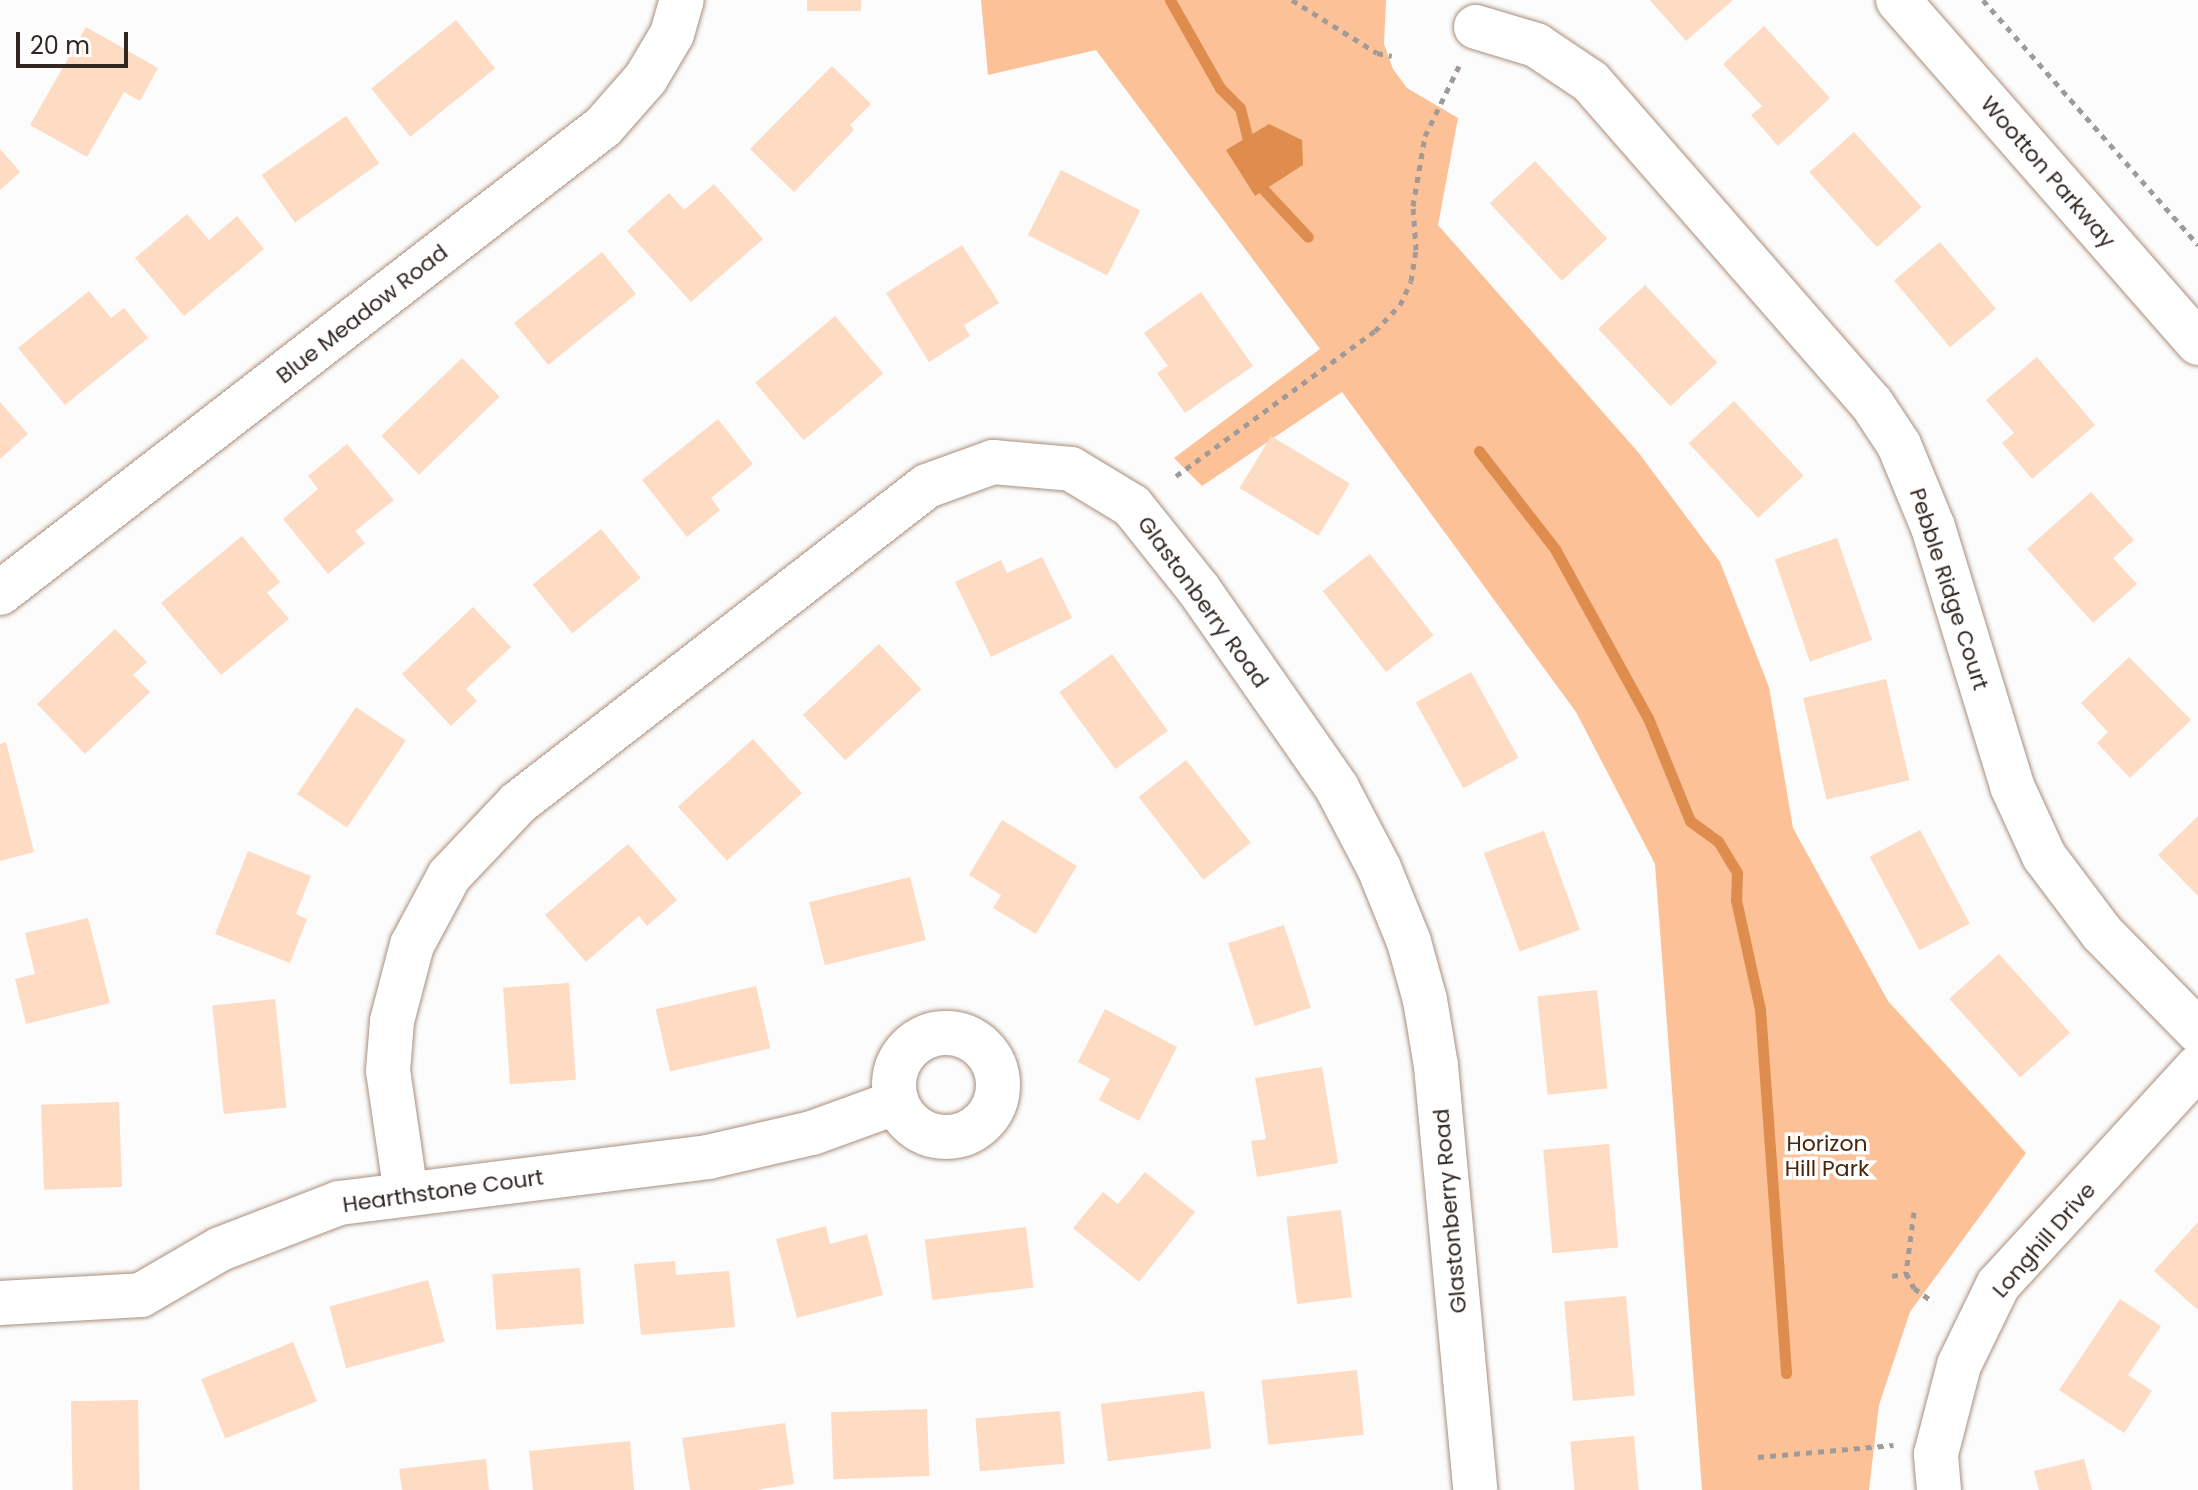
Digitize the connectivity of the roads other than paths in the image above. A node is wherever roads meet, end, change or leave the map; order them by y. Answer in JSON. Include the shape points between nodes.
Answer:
{"nodes":[{"id":1,"x":682,"y":0,"type":"edge"},
{"id":2,"x":1898,"y":0,"type":"edge"},
{"id":3,"x":1476,"y":27,"type":"road end"},
{"id":4,"x":2198,"y":343,"type":"edge"},
{"id":5,"x":0,"y":593,"type":"edge"},
{"id":6,"x":2198,"y":1031,"type":"edge"},
{"id":7,"x":2198,"y":1067,"type":"edge"},
{"id":8,"x":897,"y":1102,"type":"dead end"},
{"id":9,"x":406,"y":1194,"type":"junction"},
{"id":10,"x":0,"y":1303,"type":"edge"},
{"id":11,"x":1475,"y":1490,"type":"edge"},
{"id":12,"x":1939,"y":1490,"type":"edge"}],
"edges":[{"from":1,"to":5,"type":"street","name":"Blue Meadow Road","via":[[672,34],[646,78],[603,127]]},
{"from":2,"to":4,"type":"street","name":"Wootton Parkway"},
{"from":3,"to":6,"type":"street","name":"Pebble Ridge Court","via":[[1536,45],[1591,82],[1872,404],[1899,445],[1933,527],[2012,786],[2044,856],[2102,933]]},
{"from":7,"to":12,"type":"street","name":"Longhill Drive","via":[[1998,1285],[1959,1365],[1936,1454]]},
{"from":8,"to":9,"type":"street","name":"Hearthstone Court","via":[[812,1133],[708,1157]]},
{"from":9,"to":10,"type":"street","name":"Hearthstone Court","via":[[324,1209],[220,1249],[141,1295]]},
{"from":9,"to":11,"type":"street","name":"Glastonberry Road","via":[[388,1071],[392,1021],[412,945],[449,876],[518,803],[927,486],[993,462],[1071,469],[1132,506],[1199,590],[1337,788],[1403,927],[1425,1000],[1436,1066]]}]}
